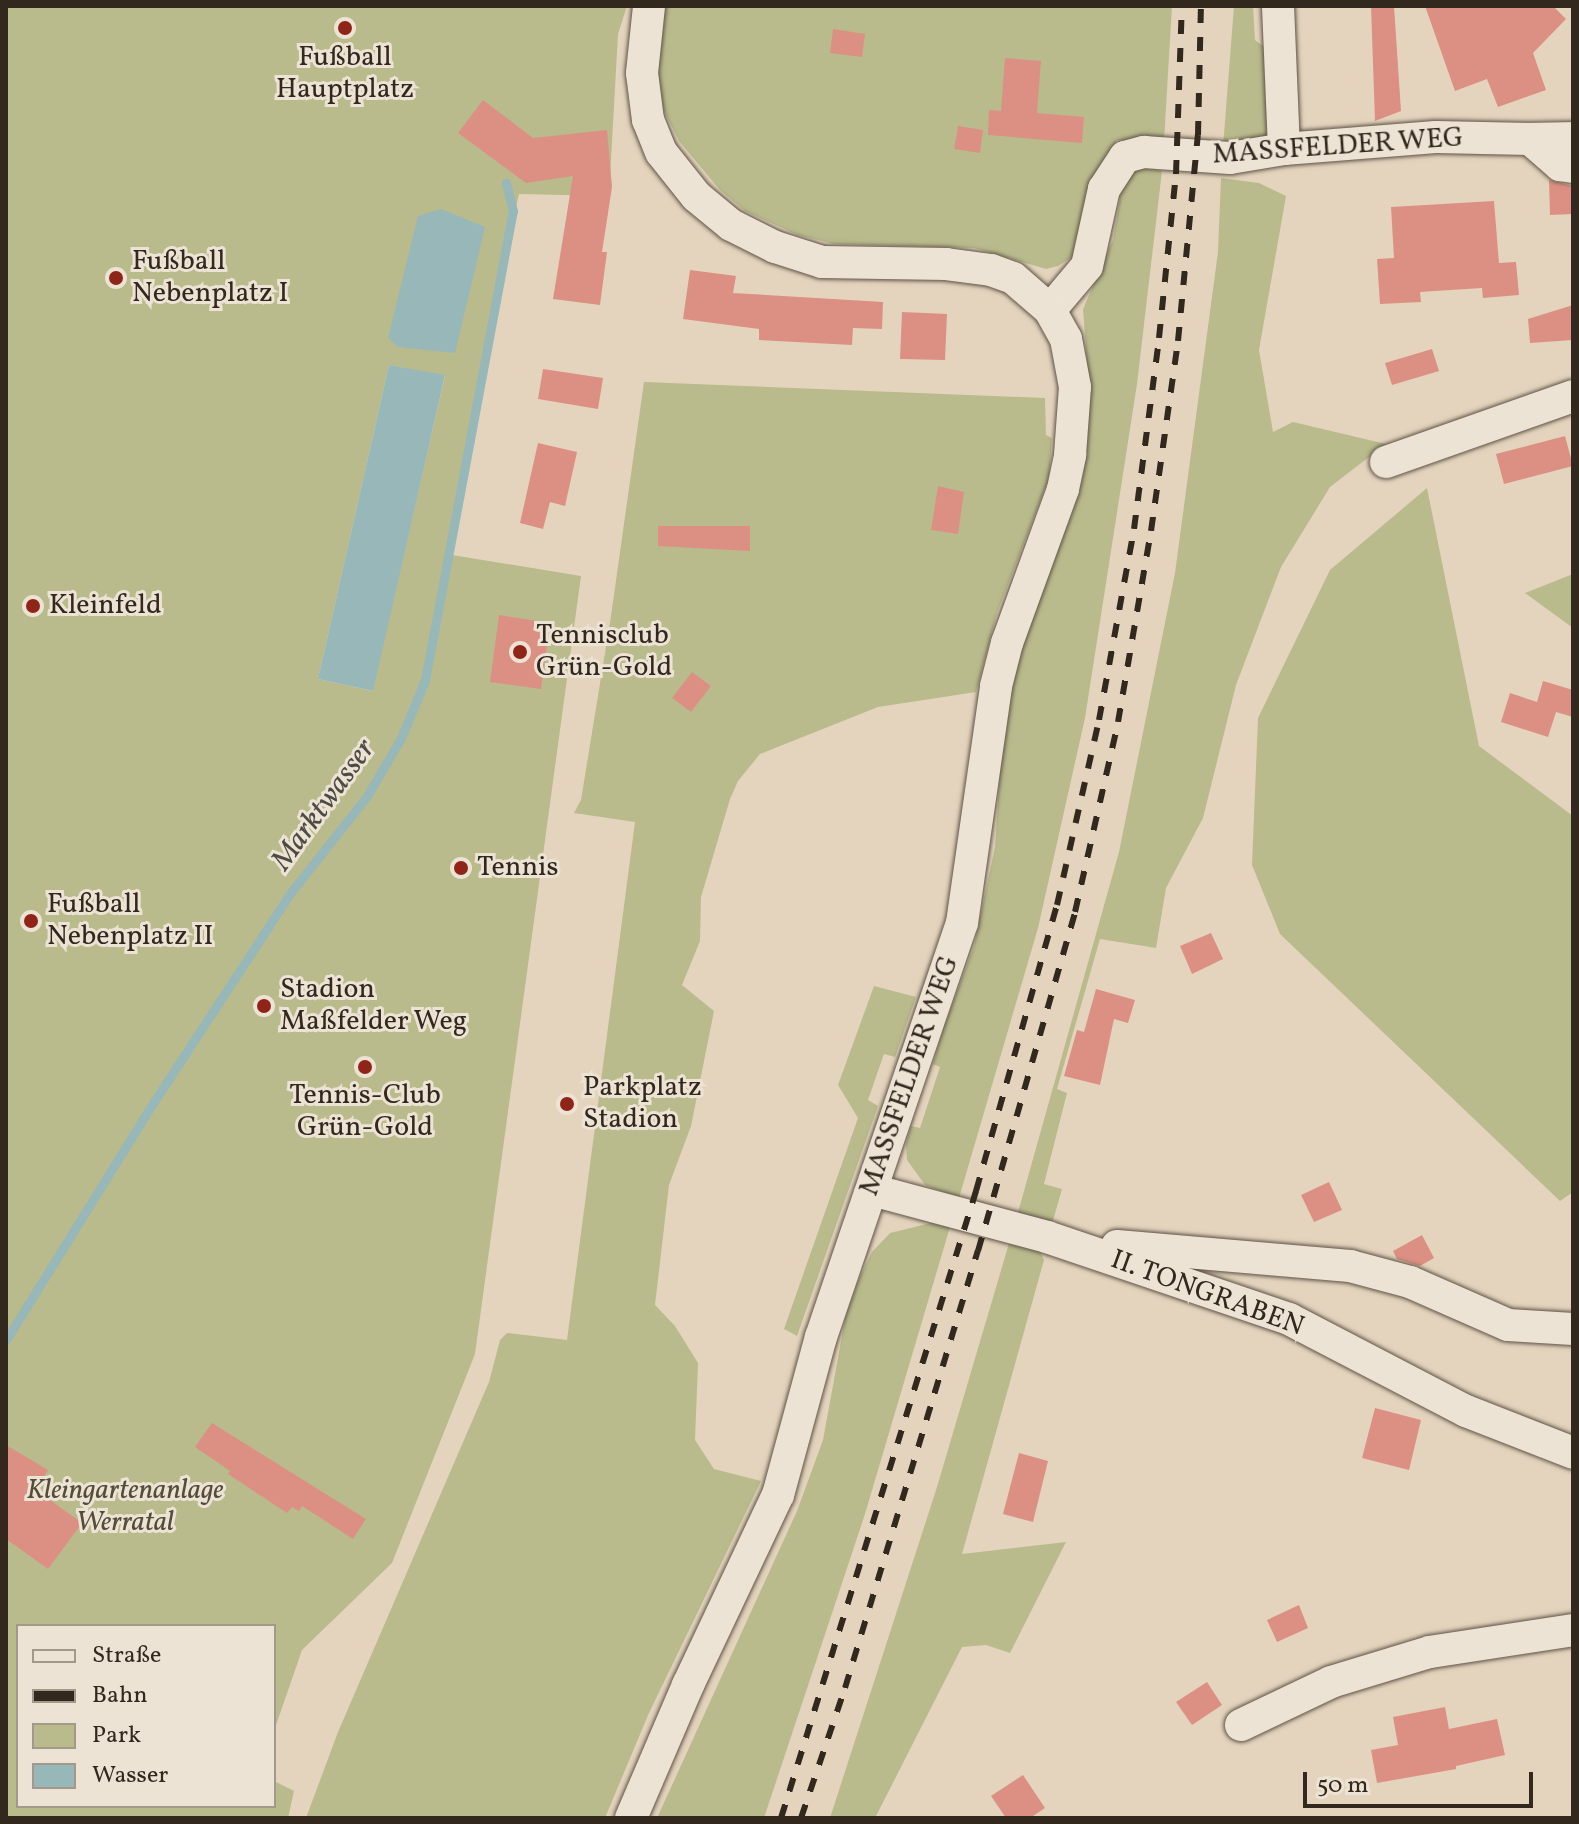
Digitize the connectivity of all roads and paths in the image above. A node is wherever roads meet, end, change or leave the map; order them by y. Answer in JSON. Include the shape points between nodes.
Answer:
{"nodes":[{"id":1,"x":649,"y":6,"type":"edge"},
{"id":2,"x":1278,"y":6,"type":"edge"},
{"id":3,"x":1573,"y":138,"type":"edge"},
{"id":4,"x":1530,"y":139,"type":"junction"},
{"id":5,"x":1284,"y":149,"type":"junction"},
{"id":6,"x":1573,"y":167,"type":"edge"},
{"id":7,"x":1050,"y":310,"type":"junction"},
{"id":8,"x":1573,"y":396,"type":"edge"},
{"id":9,"x":1386,"y":462,"type":"dead end"},
{"id":10,"x":872,"y":1190,"type":"junction"},
{"id":11,"x":1047,"y":1237,"type":"junction"},
{"id":12,"x":1573,"y":1329,"type":"edge"},
{"id":13,"x":1573,"y":1453,"type":"edge"},
{"id":14,"x":1573,"y":1630,"type":"edge"},
{"id":15,"x":1241,"y":1725,"type":"dead end"},
{"id":16,"x":631,"y":1818,"type":"edge"}],
"edges":[{"from":1,"to":7,"type":"street","name":"MASSFELDER WEG","via":[[642,73],[648,120],[661,152],[696,196],[731,225],[822,262],[991,270],[1013,278]]},
{"from":2,"to":5,"type":"street"},
{"from":3,"to":4,"type":"street","name":"MASSFELDER WEG"},
{"from":4,"to":5,"type":"street","name":"MASSFELDER WEG","via":[[1436,137]]},
{"from":4,"to":6,"type":"street","via":[[1560,165]]},
{"from":5,"to":7,"type":"street","name":"MASSFELDER WEG","via":[[1230,158],[1144,152],[1125,157],[1104,189],[1087,266]]},
{"from":7,"to":10,"type":"street","name":"MASSFELDER WEG","via":[[1073,363],[1070,455],[996,686],[962,923]]},
{"from":8,"to":9,"type":"street"},
{"from":10,"to":11,"type":"street","name":"II. TONGRABEN"},
{"from":10,"to":16,"type":"street","name":"MASSFELDER WEG","via":[[821,1337],[778,1495]]},
{"from":11,"to":12,"type":"street","via":[[1159,1252],[1350,1266],[1410,1282],[1508,1325]]},
{"from":11,"to":13,"type":"street","name":"II. TONGRABEN","via":[[1289,1319],[1466,1411]]},
{"from":14,"to":15,"type":"street","via":[[1430,1652],[1331,1682]]}]}
